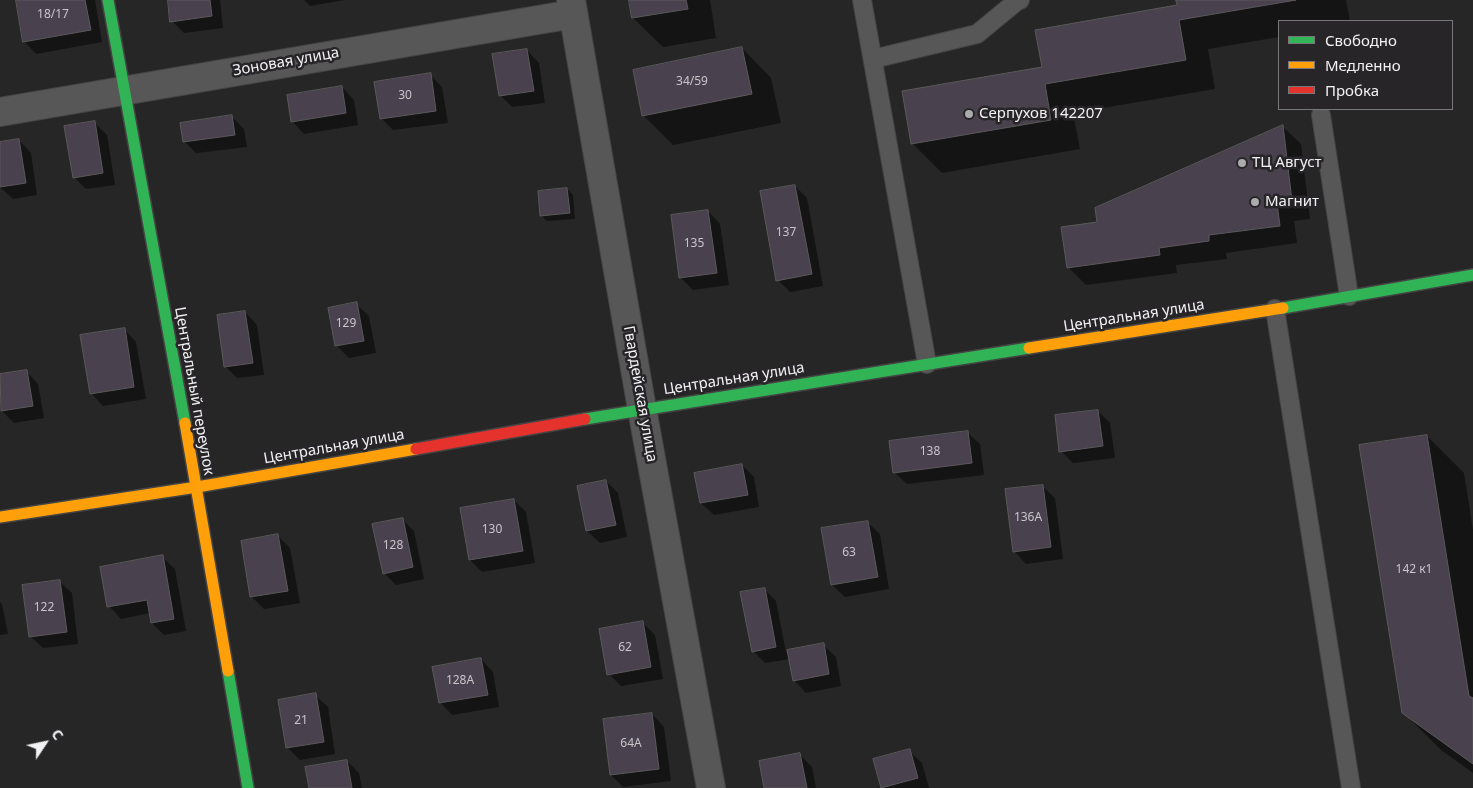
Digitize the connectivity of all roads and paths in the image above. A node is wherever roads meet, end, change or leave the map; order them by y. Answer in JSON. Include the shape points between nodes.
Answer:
{"nodes":[{"id":1,"x":108,"y":0,"type":"edge"},
{"id":2,"x":862,"y":0,"type":"edge"},
{"id":3,"x":1020,"y":0,"type":"edge"},
{"id":4,"x":572,"y":7,"type":"edge"},
{"id":5,"x":873,"y":59,"type":"junction"},
{"id":6,"x":124,"y":89,"type":"junction"},
{"id":7,"x":0,"y":112,"type":"edge"},
{"id":8,"x":1321,"y":115,"type":"dead end"},
{"id":9,"x":1473,"y":275,"type":"edge"},
{"id":10,"x":1349,"y":296,"type":"junction"},
{"id":11,"x":1275,"y":309,"type":"junction"},
{"id":12,"x":927,"y":364,"type":"junction"},
{"id":13,"x":642,"y":409,"type":"junction"},
{"id":14,"x":197,"y":486,"type":"junction"},
{"id":15,"x":0,"y":517,"type":"edge"},
{"id":16,"x":248,"y":788,"type":"edge"},
{"id":17,"x":711,"y":788,"type":"edge"},
{"id":18,"x":1351,"y":788,"type":"edge"}],
"edges":[{"from":1,"to":6,"type":"street","name":"Центральный переулок"},
{"from":2,"to":5,"type":"lane"},
{"from":3,"to":5,"type":"lane","via":[[977,34]]},
{"from":4,"to":6,"type":"street","name":"Зоновая улица"},
{"from":4,"to":13,"type":"street","name":"Гвардейская улица"},
{"from":5,"to":12,"type":"lane"},
{"from":6,"to":7,"type":"street","name":"Зоновая улица"},
{"from":6,"to":14,"type":"street","name":"Центральный переулок"},
{"from":8,"to":10,"type":"lane"},
{"from":9,"to":10,"type":"street","name":"Центральная улица"},
{"from":10,"to":11,"type":"street","name":"Центральная улица"},
{"from":11,"to":12,"type":"street","name":"Центральная улица"},
{"from":11,"to":18,"type":"lane"},
{"from":12,"to":13,"type":"street","name":"Центральная улица"},
{"from":13,"to":14,"type":"street","name":"Центральная улица"},
{"from":13,"to":17,"type":"street","name":"Гвардейская улица"},
{"from":14,"to":15,"type":"street","name":"Центральная улица"},
{"from":14,"to":16,"type":"street","name":"Центральный переулок"}]}
